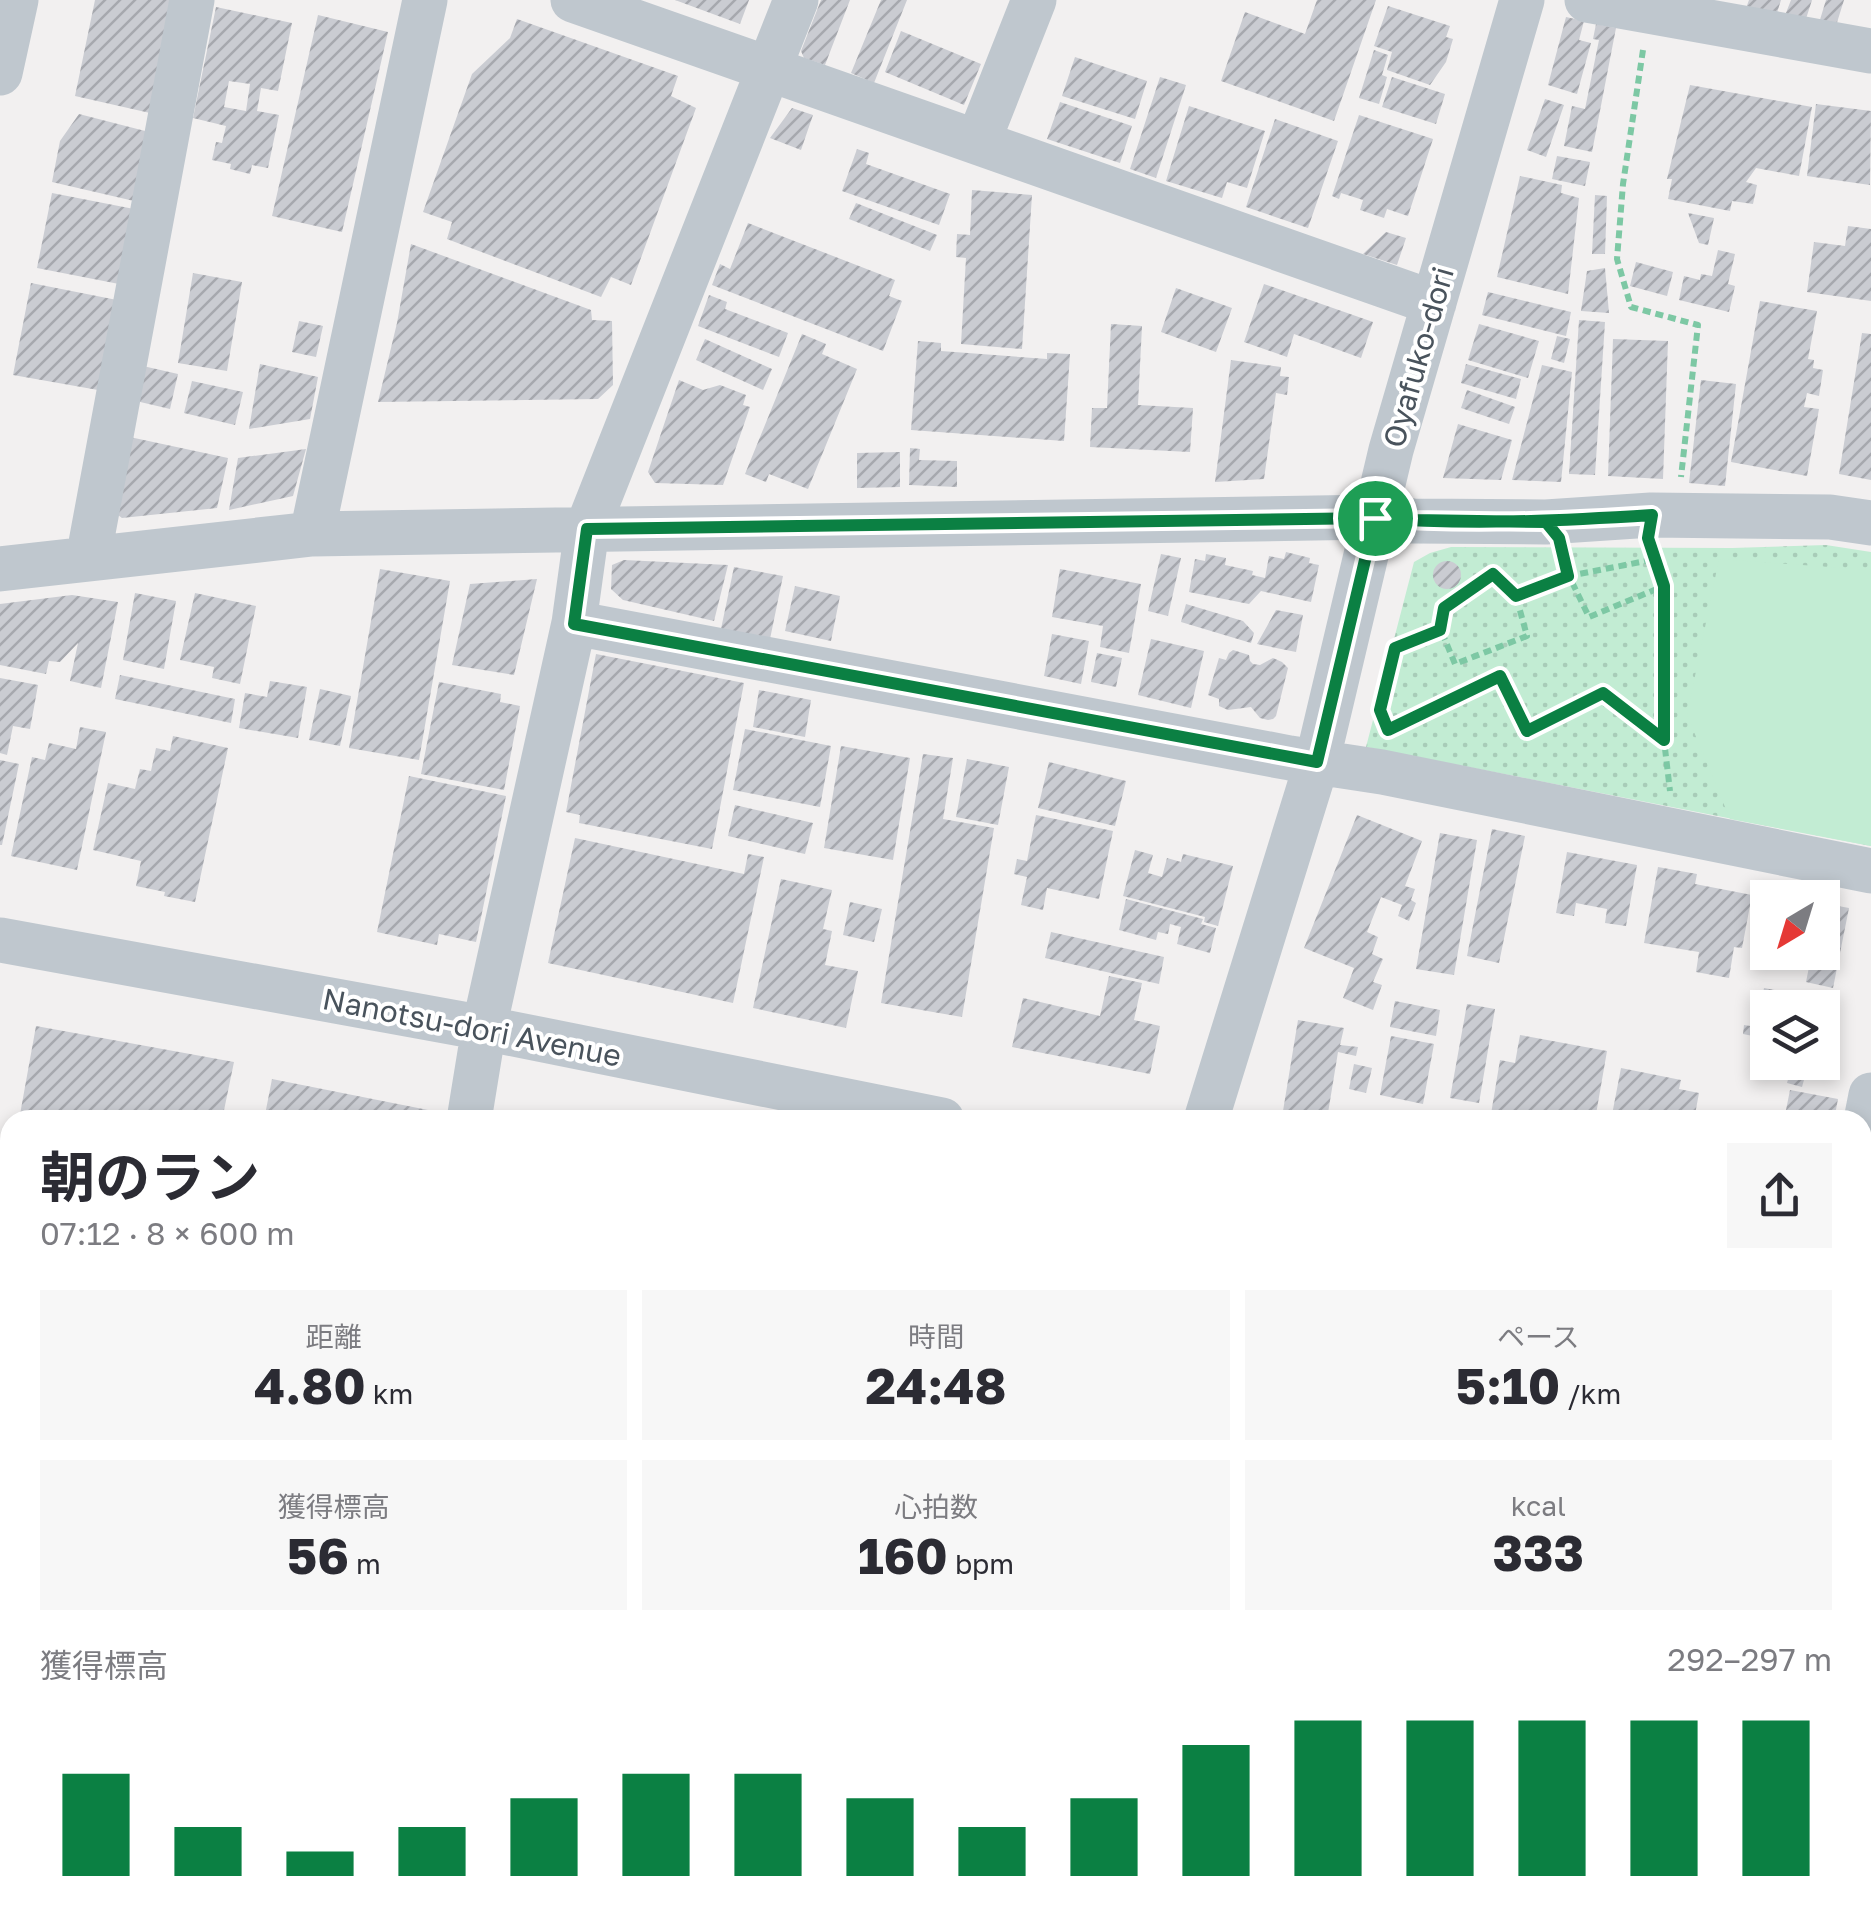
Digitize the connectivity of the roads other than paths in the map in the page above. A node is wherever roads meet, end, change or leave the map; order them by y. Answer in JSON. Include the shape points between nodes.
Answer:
{"nodes":[{"id":1,"x":16,"y":0,"type":"edge"},
{"id":2,"x":192,"y":0,"type":"edge"},
{"id":3,"x":425,"y":0,"type":"edge"},
{"id":4,"x":574,"y":0,"type":"edge"},
{"id":5,"x":796,"y":0,"type":"edge"},
{"id":6,"x":1034,"y":0,"type":"edge"},
{"id":7,"x":1522,"y":0,"type":"edge"},
{"id":8,"x":1587,"y":0,"type":"edge"},
{"id":9,"x":1871,"y":51,"type":"edge"},
{"id":10,"x":769,"y":68,"type":"junction"},
{"id":11,"x":0,"y":73,"type":"edge"},
{"id":12,"x":978,"y":142,"type":"junction"},
{"id":13,"x":1434,"y":303,"type":"junction"},
{"id":14,"x":1375,"y":518,"type":"junction"},
{"id":15,"x":1871,"y":523,"type":"edge"},
{"id":16,"x":587,"y":529,"type":"junction"},
{"id":17,"x":312,"y":534,"type":"junction"},
{"id":18,"x":88,"y":559,"type":"junction"},
{"id":19,"x":0,"y":569,"type":"edge"},
{"id":20,"x":574,"y":624,"type":"junction"},
{"id":21,"x":1317,"y":762,"type":"junction"},
{"id":22,"x":1871,"y":871,"type":"edge"},
{"id":23,"x":0,"y":940,"type":"edge"},
{"id":24,"x":484,"y":1028,"type":"junction"},
{"id":25,"x":471,"y":1110,"type":"edge"},
{"id":26,"x":892,"y":1110,"type":"edge"},
{"id":27,"x":1209,"y":1110,"type":"edge"}],
"edges":[{"from":1,"to":11,"type":"street"},
{"from":2,"to":18,"type":"street"},
{"from":3,"to":17,"type":"street"},
{"from":4,"to":10,"type":"street"},
{"from":5,"to":10,"type":"street"},
{"from":6,"to":12,"type":"street"},
{"from":7,"to":13,"type":"street","name":"Oyafuko-dori"},
{"from":8,"to":9,"type":"street"},
{"from":10,"to":12,"type":"street"},
{"from":10,"to":16,"type":"street"},
{"from":12,"to":13,"type":"street"},
{"from":13,"to":14,"type":"street","name":"Oyafuko-dori"},
{"from":14,"to":15,"type":"street","via":[[1546,522],[1652,515]]},
{"from":14,"to":16,"type":"street"},
{"from":14,"to":21,"type":"street","name":"Oyafuko-dori"},
{"from":16,"to":17,"type":"street"},
{"from":16,"to":20,"type":"street"},
{"from":17,"to":18,"type":"street"},
{"from":18,"to":19,"type":"street"},
{"from":20,"to":21,"type":"street"},
{"from":20,"to":24,"type":"street"},
{"from":21,"to":22,"type":"street"},
{"from":21,"to":27,"type":"street","name":"Oyafuko-dori"},
{"from":23,"to":24,"type":"street","name":"Nanotsu-dori Avenue"},
{"from":24,"to":25,"type":"street"},
{"from":24,"to":26,"type":"street","name":"Nanotsu-dori Avenue"}]}
